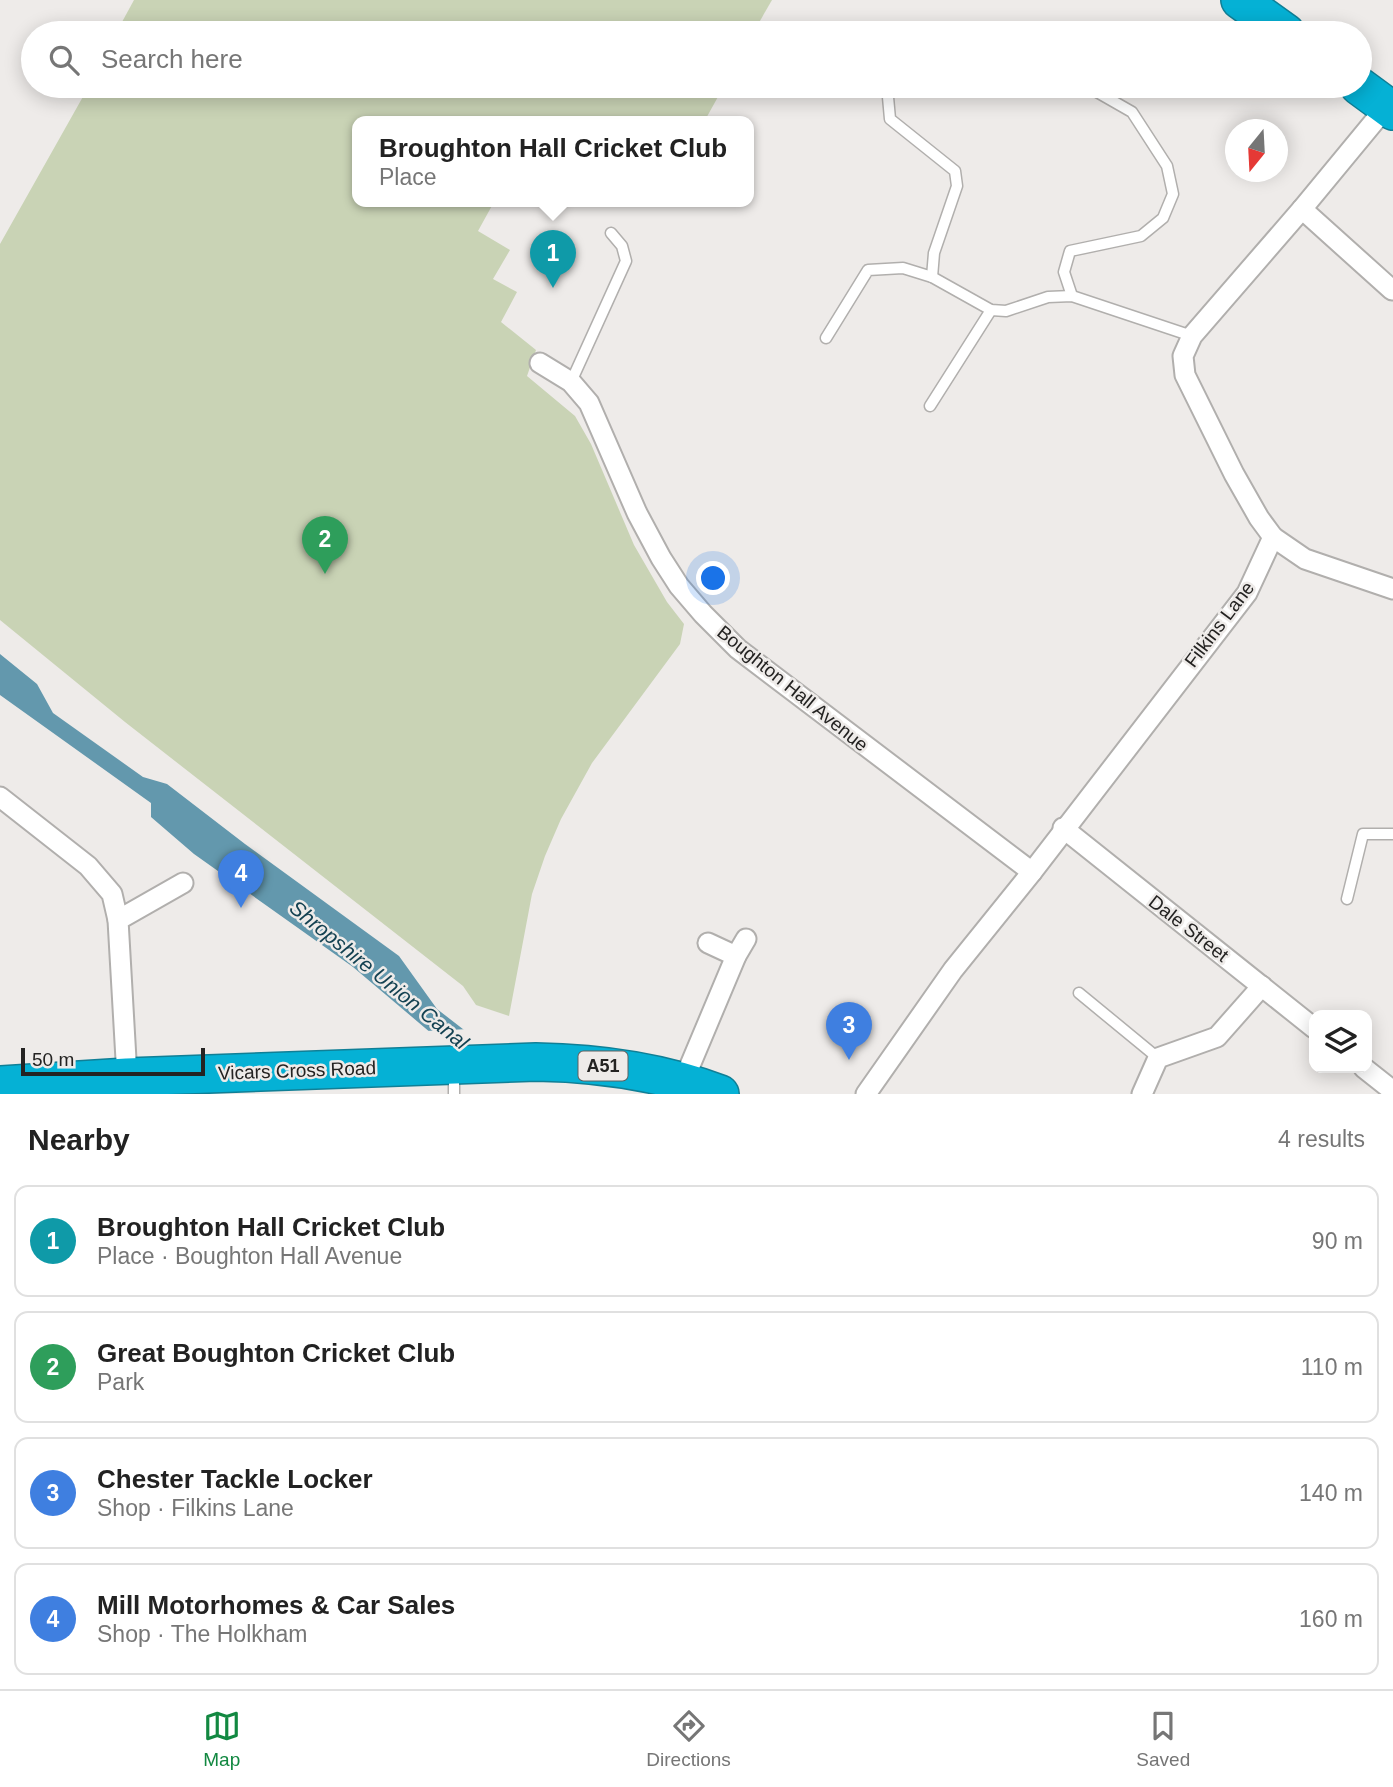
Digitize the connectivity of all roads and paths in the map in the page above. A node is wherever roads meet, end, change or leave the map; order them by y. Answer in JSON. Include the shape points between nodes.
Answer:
{"nodes":[{"id":1,"x":1240,"y":0,"type":"edge"},
{"id":2,"x":1269,"y":21,"type":"edge"},
{"id":3,"x":888,"y":98,"type":"edge"},
{"id":4,"x":1108,"y":98,"type":"edge"},
{"id":5,"x":1383,"y":99,"type":"edge"},
{"id":6,"x":1302,"y":209,"type":"junction"},
{"id":7,"x":611,"y":233,"type":"dead end"},
{"id":8,"x":932,"y":277,"type":"junction"},
{"id":9,"x":1392,"y":290,"type":"edge"},
{"id":10,"x":1072,"y":296,"type":"junction"},
{"id":11,"x":991,"y":310,"type":"junction"},
{"id":12,"x":1192,"y":336,"type":"junction"},
{"id":13,"x":826,"y":338,"type":"dead end"},
{"id":14,"x":540,"y":363,"type":"dead end"},
{"id":15,"x":570,"y":382,"type":"junction"},
{"id":16,"x":930,"y":406,"type":"dead end"},
{"id":17,"x":1273,"y":537,"type":"junction"},
{"id":18,"x":1393,"y":589,"type":"edge"},
{"id":19,"x":0,"y":797,"type":"edge"},
{"id":20,"x":1063,"y":828,"type":"junction"},
{"id":21,"x":1393,"y":834,"type":"edge"},
{"id":22,"x":1032,"y":872,"type":"junction"},
{"id":23,"x":183,"y":883,"type":"dead end"},
{"id":24,"x":1347,"y":899,"type":"dead end"},
{"id":25,"x":118,"y":920,"type":"junction"},
{"id":26,"x":746,"y":939,"type":"dead end"},
{"id":27,"x":708,"y":943,"type":"dead end"},
{"id":28,"x":736,"y":956,"type":"junction"},
{"id":29,"x":1262,"y":986,"type":"junction"},
{"id":30,"x":1079,"y":993,"type":"dead end"},
{"id":31,"x":1309,"y":1024,"type":"edge"},
{"id":32,"x":1158,"y":1058,"type":"junction"},
{"id":33,"x":1372,"y":1073,"type":"edge"},
{"id":34,"x":459,"y":1074,"type":"edge"},
{"id":35,"x":127,"y":1077,"type":"junction"},
{"id":36,"x":683,"y":1082,"type":"junction"},
{"id":37,"x":1389,"y":1084,"type":"edge"},
{"id":38,"x":0,"y":1085,"type":"edge"},
{"id":39,"x":720,"y":1094,"type":"edge"},
{"id":40,"x":866,"y":1094,"type":"edge"},
{"id":41,"x":1142,"y":1094,"type":"edge"}],
"edges":[{"from":1,"to":2,"type":"highway"},
{"from":3,"to":8,"type":"lane","via":[[890,119],[955,171],[957,186],[933,253]]},
{"from":4,"to":10,"type":"lane","via":[[1132,112],[1167,166],[1173,194],[1163,218],[1141,236],[1070,251],[1064,272]]},
{"from":5,"to":6,"type":"street"},
{"from":6,"to":9,"type":"street"},
{"from":6,"to":12,"type":"street"},
{"from":7,"to":15,"type":"lane","via":[[622,246],[626,261]]},
{"from":8,"to":11,"type":"lane"},
{"from":8,"to":13,"type":"lane","via":[[903,268],[868,270]]},
{"from":10,"to":11,"type":"lane","via":[[1048,296],[1006,311]]},
{"from":10,"to":12,"type":"lane"},
{"from":11,"to":16,"type":"lane"},
{"from":12,"to":17,"type":"street","via":[[1183,356],[1185,375],[1234,474]]},
{"from":14,"to":15,"type":"street","name":"Boughton Hall Avenue"},
{"from":15,"to":22,"type":"street","name":"Boughton Hall Avenue","via":[[589,403],[661,558],[703,614],[738,649]]},
{"from":17,"to":18,"type":"street","via":[[1305,559]]},
{"from":17,"to":20,"type":"street","name":"Filkins Lane","via":[[1247,593]]},
{"from":19,"to":25,"type":"street","via":[[88,866],[112,894]]},
{"from":20,"to":22,"type":"street","name":"Filkins Lane"},
{"from":20,"to":29,"type":"street","name":"Dale Street"},
{"from":21,"to":24,"type":"lane","via":[[1363,834]]},
{"from":22,"to":40,"type":"street","name":"Filkins Lane","via":[[946,980]]},
{"from":23,"to":25,"type":"street"},
{"from":25,"to":35,"type":"street"},
{"from":26,"to":28,"type":"street"},
{"from":27,"to":28,"type":"street"},
{"from":28,"to":36,"type":"street"},
{"from":29,"to":31,"type":"street","name":"Dale Street"},
{"from":29,"to":32,"type":"street","via":[[1217,1037]]},
{"from":30,"to":32,"type":"lane"},
{"from":32,"to":41,"type":"street"},
{"from":33,"to":37,"type":"street"},
{"from":34,"to":35,"type":"highway","name":"Vicars Cross Road","number":"A51"},
{"from":34,"to":36,"type":"highway","number":"A51","via":[[517,1062],[584,1063]]},
{"from":35,"to":38,"type":"highway","name":"Vicars Cross Road","number":"A51"},
{"from":36,"to":39,"type":"highway","number":"A51"}]}
